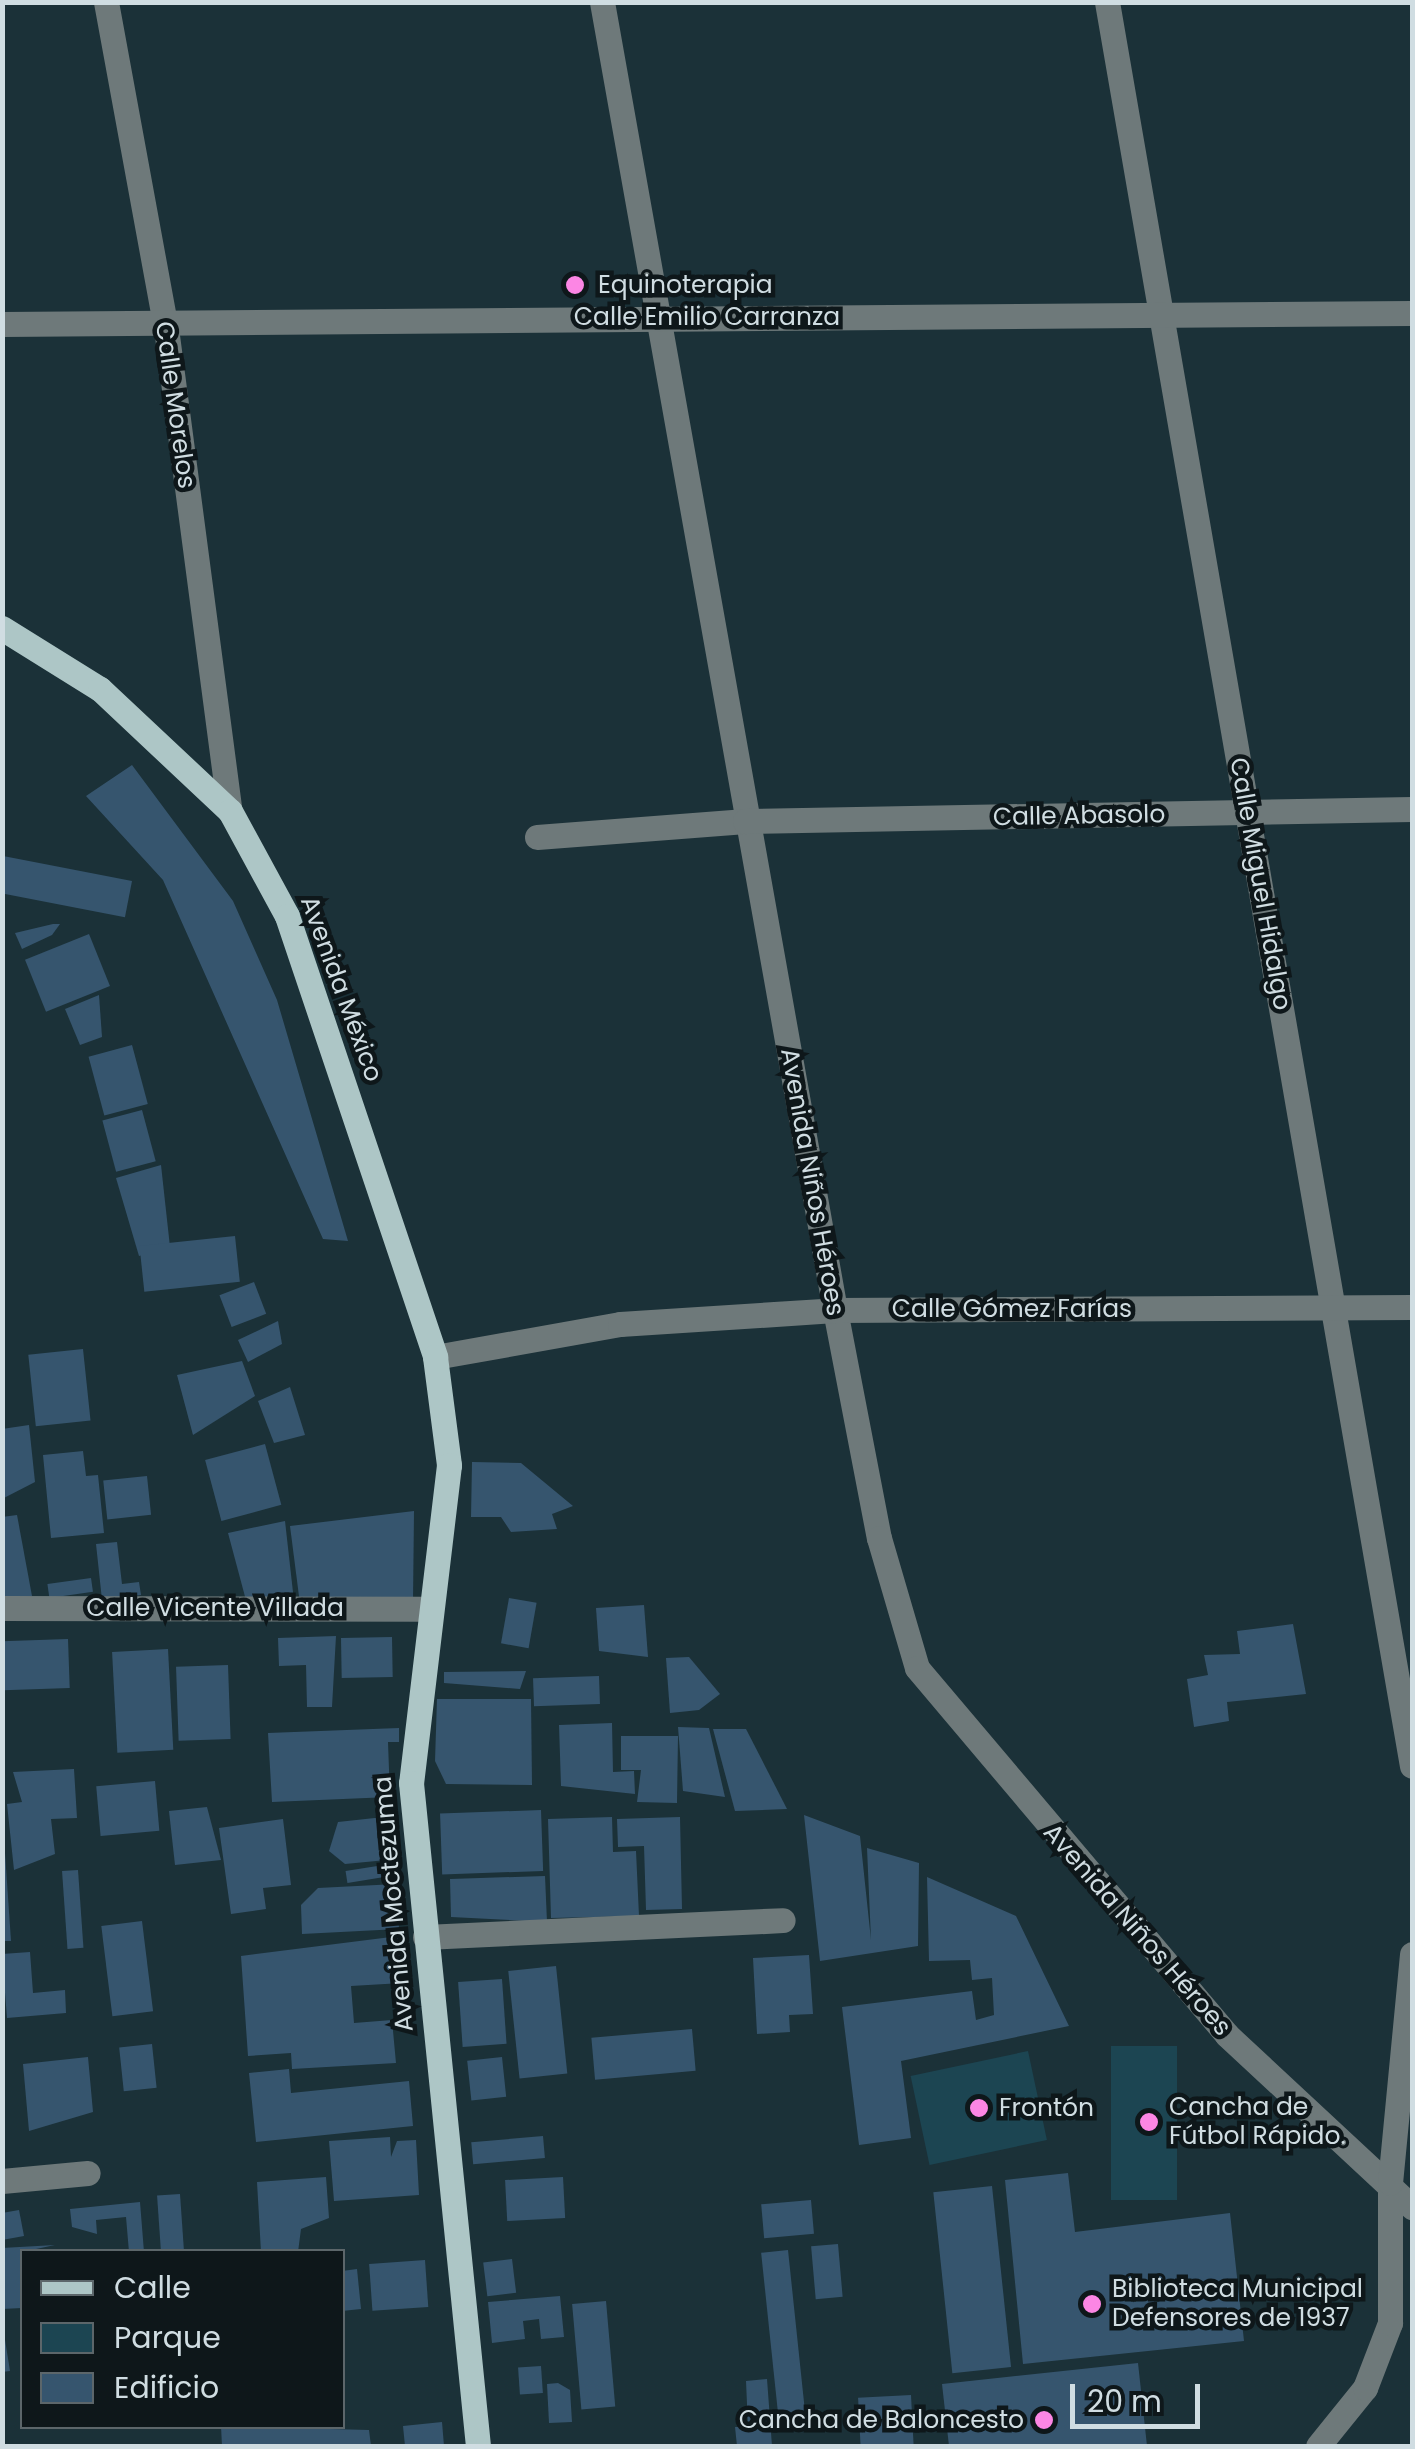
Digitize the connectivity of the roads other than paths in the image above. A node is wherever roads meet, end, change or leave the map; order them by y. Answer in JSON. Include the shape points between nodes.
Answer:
{"nodes":[{"id":1,"x":106,"y":2,"type":"edge"},
{"id":2,"x":602,"y":2,"type":"edge"},
{"id":3,"x":1107,"y":2,"type":"edge"},
{"id":4,"x":1412,"y":313,"type":"edge"},
{"id":5,"x":656,"y":316,"type":"junction"},
{"id":6,"x":1160,"y":317,"type":"junction"},
{"id":7,"x":2,"y":324,"type":"edge"},
{"id":8,"x":166,"y":328,"type":"junction"},
{"id":9,"x":2,"y":628,"type":"edge"},
{"id":10,"x":1412,"y":809,"type":"edge"},
{"id":11,"x":230,"y":810,"type":"junction"},
{"id":12,"x":1247,"y":814,"type":"junction"},
{"id":13,"x":745,"y":821,"type":"junction"},
{"id":14,"x":538,"y":837,"type":"dead end"},
{"id":15,"x":1336,"y":1307,"type":"junction"},
{"id":16,"x":1412,"y":1307,"type":"edge"},
{"id":17,"x":835,"y":1310,"type":"junction"},
{"id":18,"x":434,"y":1357,"type":"junction"},
{"id":19,"x":1402,"y":1607,"type":"edge"},
{"id":20,"x":2,"y":1608,"type":"edge"},
{"id":21,"x":428,"y":1609,"type":"junction"},
{"id":22,"x":1412,"y":1766,"type":"edge"},
{"id":23,"x":784,"y":1920,"type":"dead end"},
{"id":24,"x":425,"y":1937,"type":"junction"},
{"id":25,"x":1412,"y":1954,"type":"edge"},
{"id":26,"x":88,"y":2173,"type":"dead end"},
{"id":27,"x":2,"y":2181,"type":"edge"},
{"id":28,"x":1390,"y":2183,"type":"junction"},
{"id":29,"x":1412,"y":2207,"type":"edge"},
{"id":30,"x":478,"y":2446,"type":"edge"},
{"id":31,"x":1318,"y":2446,"type":"edge"}],
"edges":[{"from":1,"to":8,"type":"street","name":"Calle Morelos"},
{"from":2,"to":5,"type":"street","name":"Avenida Niños Héroes"},
{"from":3,"to":6,"type":"street","name":"Calle Miguel Hidalgo"},
{"from":4,"to":6,"type":"street","name":"Calle Emilio Carranza"},
{"from":5,"to":6,"type":"street","name":"Calle Emilio Carranza"},
{"from":5,"to":8,"type":"street","name":"Calle Emilio Carranza"},
{"from":5,"to":13,"type":"street","name":"Avenida Niños Héroes"},
{"from":6,"to":12,"type":"street","name":"Calle Miguel Hidalgo"},
{"from":7,"to":8,"type":"street","name":"Calle Emilio Carranza"},
{"from":8,"to":11,"type":"street","name":"Calle Morelos"},
{"from":9,"to":11,"type":"main road","name":"Avenida México","via":[[100,689]]},
{"from":10,"to":12,"type":"street","name":"Calle Abasolo"},
{"from":11,"to":18,"type":"main road","name":"Avenida México","via":[[287,916]]},
{"from":12,"to":13,"type":"street","name":"Calle Abasolo"},
{"from":12,"to":15,"type":"street","name":"Calle Miguel Hidalgo"},
{"from":13,"to":14,"type":"street","name":"Calle Abasolo"},
{"from":13,"to":17,"type":"street","name":"Avenida Niños Héroes"},
{"from":15,"to":16,"type":"street","name":"Calle Gómez Farías"},
{"from":15,"to":17,"type":"street","name":"Calle Gómez Farías"},
{"from":15,"to":19,"type":"street","name":"Calle Miguel Hidalgo"},
{"from":17,"to":18,"type":"street","name":"Calle Gómez Farías","via":[[620,1324]]},
{"from":17,"to":28,"type":"street","name":"Avenida Niños Héroes","via":[[892,1593],[917,1668],[1227,2035]]},
{"from":18,"to":21,"type":"main road","name":"Avenida Moctezuma","via":[[449,1465]]},
{"from":19,"to":22,"type":"street","name":"Calle Miguel Hidalgo"},
{"from":20,"to":21,"type":"street","name":"Calle Vicente Villada"},
{"from":21,"to":24,"type":"main road","name":"Avenida Moctezuma","via":[[411,1783]]},
{"from":23,"to":24,"type":"street"},
{"from":24,"to":30,"type":"main road","name":"Avenida Moctezuma"},
{"from":25,"to":28,"type":"street"},
{"from":26,"to":27,"type":"street"},
{"from":28,"to":29,"type":"street","name":"Avenida Niños Héroes"},
{"from":28,"to":31,"type":"street","via":[[1390,2323],[1365,2388]]}]}
